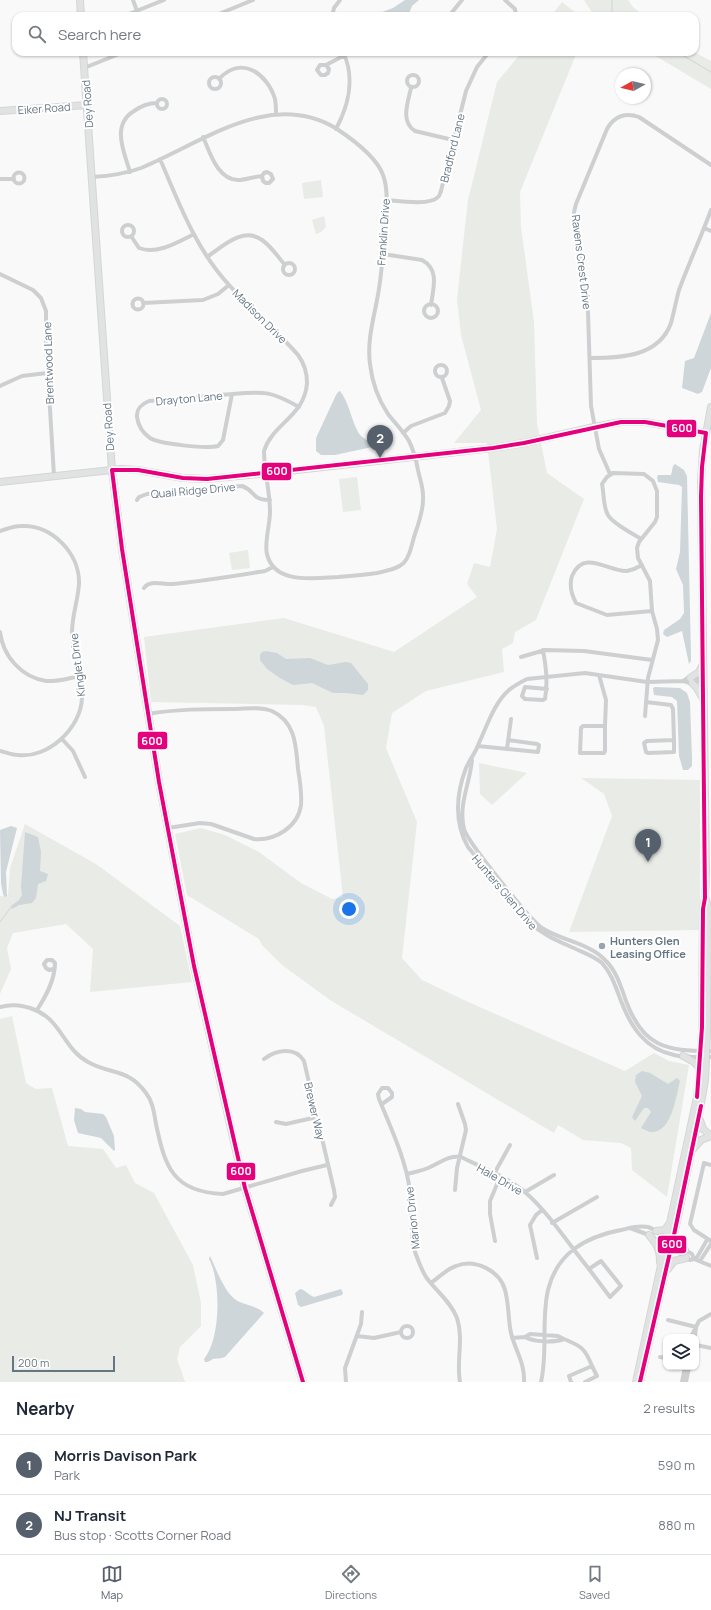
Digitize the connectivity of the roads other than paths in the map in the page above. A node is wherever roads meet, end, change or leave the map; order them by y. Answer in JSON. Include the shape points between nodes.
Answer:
{"nodes":[{"id":1,"x":80,"y":0,"type":"edge"},
{"id":2,"x":133,"y":0,"type":"edge"},
{"id":3,"x":164,"y":0,"type":"edge"},
{"id":4,"x":253,"y":0,"type":"edge"},
{"id":5,"x":340,"y":0,"type":"edge"},
{"id":6,"x":462,"y":0,"type":"edge"},
{"id":7,"x":506,"y":0,"type":"edge"},
{"id":8,"x":137,"y":11,"type":"joint"},
{"id":9,"x":81,"y":12,"type":"edge"},
{"id":10,"x":224,"y":12,"type":"edge"},
{"id":11,"x":333,"y":12,"type":"edge"},
{"id":12,"x":452,"y":12,"type":"edge"},
{"id":13,"x":515,"y":12,"type":"edge"},
{"id":14,"x":83,"y":56,"type":"edge"},
{"id":15,"x":114,"y":56,"type":"edge"},
{"id":16,"x":341,"y":56,"type":"edge"},
{"id":17,"x":344,"y":56,"type":"edge"},
{"id":18,"x":486,"y":56,"type":"edge"},
{"id":19,"x":326,"y":65,"type":"dead end"},
{"id":20,"x":84,"y":68,"type":"junction"},
{"id":21,"x":219,"y":79,"type":"dead end"},
{"id":22,"x":411,"y":88,"type":"dead end"},
{"id":23,"x":158,"y":103,"type":"dead end"},
{"id":24,"x":87,"y":105,"type":"junction"},
{"id":25,"x":0,"y":111,"type":"edge"},
{"id":26,"x":276,"y":114,"type":"junction"},
{"id":27,"x":336,"y":128,"type":"junction"},
{"id":28,"x":203,"y":137,"type":"junction"},
{"id":29,"x":453,"y":140,"type":"junction"},
{"id":30,"x":160,"y":159,"type":"junction"},
{"id":31,"x":711,"y":165,"type":"edge"},
{"id":32,"x":130,"y":172,"type":"junction"},
{"id":33,"x":262,"y":176,"type":"dead end"},
{"id":34,"x":92,"y":177,"type":"junction"},
{"id":35,"x":0,"y":179,"type":"edge"},
{"id":36,"x":14,"y":179,"type":"dead end"},
{"id":37,"x":386,"y":200,"type":"junction"},
{"id":38,"x":711,"y":210,"type":"edge"},
{"id":39,"x":704,"y":228,"type":"junction"},
{"id":40,"x":711,"y":231,"type":"edge"},
{"id":41,"x":194,"y":234,"type":"junction"},
{"id":42,"x":131,"y":236,"type":"dead end"},
{"id":43,"x":383,"y":254,"type":"junction"},
{"id":44,"x":207,"y":257,"type":"junction"},
{"id":45,"x":285,"y":265,"type":"dead end"},
{"id":46,"x":0,"y":274,"type":"edge"},
{"id":47,"x":229,"y":285,"type":"junction"},
{"id":48,"x":143,"y":303,"type":"dead end"},
{"id":49,"x":431,"y":305,"type":"dead end"},
{"id":50,"x":590,"y":358,"type":"junction"},
{"id":51,"x":47,"y":373,"type":"junction"},
{"id":52,"x":442,"y":378,"type":"dead end"},
{"id":53,"x":0,"y":386,"type":"edge"},
{"id":54,"x":232,"y":394,"type":"junction"},
{"id":55,"x":299,"y":407,"type":"junction"},
{"id":56,"x":711,"y":407,"type":"edge"},
{"id":57,"x":594,"y":427,"type":"junction"},
{"id":58,"x":403,"y":433,"type":"junction"},
{"id":59,"x":706,"y":433,"type":"junction"},
{"id":60,"x":416,"y":457,"type":"junction"},
{"id":61,"x":112,"y":470,"type":"junction"},
{"id":62,"x":266,"y":473,"type":"junction"},
{"id":63,"x":610,"y":474,"type":"junction"},
{"id":64,"x":54,"y":476,"type":"junction"},
{"id":65,"x":0,"y":482,"type":"edge"},
{"id":66,"x":137,"y":500,"type":"dead end"},
{"id":67,"x":270,"y":500,"type":"junction"},
{"id":68,"x":0,"y":531,"type":"edge"},
{"id":69,"x":641,"y":539,"type":"junction"},
{"id":70,"x":642,"y":565,"type":"junction"},
{"id":71,"x":273,"y":567,"type":"junction"},
{"id":72,"x":144,"y":588,"type":"dead end"},
{"id":73,"x":652,"y":611,"type":"junction"},
{"id":74,"x":0,"y":633,"type":"edge"},
{"id":75,"x":543,"y":650,"type":"junction"},
{"id":76,"x":520,"y":657,"type":"dead end"},
{"id":77,"x":652,"y":660,"type":"junction"},
{"id":78,"x":703,"y":664,"type":"junction"},
{"id":79,"x":600,"y":675,"type":"junction"},
{"id":80,"x":80,"y":676,"type":"junction"},
{"id":81,"x":547,"y":677,"type":"junction"},
{"id":82,"x":691,"y":681,"type":"junction"},
{"id":83,"x":703,"y":681,"type":"junction"},
{"id":84,"x":710,"y":681,"type":"edge"},
{"id":85,"x":647,"y":682,"type":"junction"},
{"id":86,"x":547,"y":688,"type":"junction"},
{"id":87,"x":703,"y":699,"type":"junction"},
{"id":88,"x":646,"y":702,"type":"junction"},
{"id":89,"x":148,"y":714,"type":"junction"},
{"id":90,"x":645,"y":716,"type":"dead end"},
{"id":91,"x":511,"y":719,"type":"dead end"},
{"id":92,"x":604,"y":726,"type":"junction"},
{"id":93,"x":62,"y":738,"type":"junction"},
{"id":94,"x":508,"y":740,"type":"junction"},
{"id":95,"x":674,"y":740,"type":"junction"},
{"id":96,"x":478,"y":746,"type":"junction"},
{"id":97,"x":507,"y":749,"type":"junction"},
{"id":98,"x":0,"y":751,"type":"edge"},
{"id":99,"x":472,"y":758,"type":"junction"},
{"id":100,"x":85,"y":777,"type":"dead end"},
{"id":101,"x":168,"y":828,"type":"junction"},
{"id":102,"x":708,"y":879,"type":"edge"},
{"id":103,"x":705,"y":898,"type":"junction"},
{"id":104,"x":53,"y":969,"type":"dead end"},
{"id":105,"x":0,"y":1007,"type":"edge"},
{"id":106,"x":37,"y":1010,"type":"junction"},
{"id":107,"x":707,"y":1034,"type":"junction"},
{"id":108,"x":711,"y":1043,"type":"edge"},
{"id":109,"x":706,"y":1054,"type":"edge"},
{"id":110,"x":683,"y":1056,"type":"junction"},
{"id":111,"x":264,"y":1059,"type":"dead end"},
{"id":112,"x":700,"y":1071,"type":"junction"},
{"id":113,"x":382,"y":1104,"type":"dead end"},
{"id":114,"x":458,"y":1104,"type":"dead end"},
{"id":115,"x":700,"y":1115,"type":"junction"},
{"id":116,"x":316,"y":1117,"type":"junction"},
{"id":117,"x":276,"y":1122,"type":"dead end"},
{"id":118,"x":711,"y":1136,"type":"edge"},
{"id":119,"x":510,"y":1145,"type":"dead end"},
{"id":120,"x":691,"y":1155,"type":"junction"},
{"id":121,"x":461,"y":1157,"type":"junction"},
{"id":122,"x":328,"y":1165,"type":"junction"},
{"id":123,"x":711,"y":1165,"type":"edge"},
{"id":124,"x":407,"y":1174,"type":"junction"},
{"id":125,"x":494,"y":1174,"type":"junction"},
{"id":126,"x":554,"y":1175,"type":"dead end"},
{"id":127,"x":500,"y":1177,"type":"junction"},
{"id":128,"x":245,"y":1188,"type":"junction"},
{"id":129,"x":455,"y":1190,"type":"dead end"},
{"id":130,"x":525,"y":1192,"type":"junction"},
{"id":131,"x":597,"y":1197,"type":"dead end"},
{"id":132,"x":331,"y":1205,"type":"dead end"},
{"id":133,"x":542,"y":1210,"type":"junction"},
{"id":134,"x":672,"y":1220,"type":"junction"},
{"id":135,"x":552,"y":1224,"type":"junction"},
{"id":136,"x":630,"y":1228,"type":"junction"},
{"id":137,"x":656,"y":1231,"type":"junction"},
{"id":138,"x":649,"y":1234,"type":"junction"},
{"id":139,"x":674,"y":1235,"type":"junction"},
{"id":140,"x":495,"y":1241,"type":"dead end"},
{"id":141,"x":710,"y":1242,"type":"edge"},
{"id":142,"x":669,"y":1244,"type":"junction"},
{"id":143,"x":573,"y":1249,"type":"junction"},
{"id":144,"x":685,"y":1250,"type":"junction"},
{"id":145,"x":537,"y":1258,"type":"dead end"},
{"id":146,"x":686,"y":1258,"type":"junction"},
{"id":147,"x":697,"y":1260,"type":"junction"},
{"id":148,"x":711,"y":1266,"type":"edge"},
{"id":149,"x":589,"y":1269,"type":"junction"},
{"id":150,"x":666,"y":1274,"type":"junction"},
{"id":151,"x":659,"y":1276,"type":"junction"},
{"id":152,"x":431,"y":1283,"type":"junction"},
{"id":153,"x":362,"y":1312,"type":"dead end"},
{"id":154,"x":711,"y":1314,"type":"edge"},
{"id":155,"x":668,"y":1320,"type":"dead end"},
{"id":156,"x":696,"y":1327,"type":"junction"},
{"id":157,"x":401,"y":1332,"type":"dead end"},
{"id":158,"x":545,"y":1334,"type":"junction"},
{"id":159,"x":692,"y":1334,"type":"edge"},
{"id":160,"x":695,"y":1334,"type":"edge"},
{"id":161,"x":357,"y":1336,"type":"junction"},
{"id":162,"x":525,"y":1337,"type":"junction"},
{"id":163,"x":512,"y":1338,"type":"junction"},
{"id":164,"x":564,"y":1339,"type":"junction"},
{"id":165,"x":545,"y":1341,"type":"junction"},
{"id":166,"x":699,"y":1346,"type":"edge"},
{"id":167,"x":711,"y":1348,"type":"edge"},
{"id":168,"x":660,"y":1357,"type":"dead end"},
{"id":169,"x":663,"y":1358,"type":"edge"},
{"id":170,"x":592,"y":1366,"type":"junction"},
{"id":171,"x":685,"y":1370,"type":"edge"},
{"id":172,"x":688,"y":1370,"type":"edge"},
{"id":173,"x":303,"y":1382,"type":"edge"},
{"id":174,"x":346,"y":1382,"type":"edge"},
{"id":175,"x":460,"y":1382,"type":"edge"},
{"id":176,"x":524,"y":1382,"type":"edge"},
{"id":177,"x":541,"y":1382,"type":"edge"},
{"id":178,"x":571,"y":1382,"type":"edge"},
{"id":179,"x":585,"y":1382,"type":"edge"},
{"id":180,"x":636,"y":1382,"type":"edge"},
{"id":181,"x":640,"y":1382,"type":"edge"},
{"id":182,"x":685,"y":1382,"type":"edge"}],
"edges":[{"from":1,"to":9,"type":"street"},
{"from":2,"to":8,"type":"street"},
{"from":3,"to":8,"type":"street"},
{"from":4,"to":10,"type":"street"},
{"from":5,"to":11,"type":"street"},
{"from":6,"to":12,"type":"street"},
{"from":7,"to":13,"type":"street"},
{"from":14,"to":20,"type":"street","name":"Dey Road"},
{"from":15,"to":20,"type":"street"},
{"from":16,"to":19,"type":"street"},
{"from":17,"to":27,"type":"street","via":[[350,80],[349,95]]},
{"from":18,"to":29,"type":"street","name":"Bradford Lane","via":[[477,67],[466,91]]},
{"from":20,"to":24,"type":"street","name":"Dey Road"},
{"from":21,"to":26,"type":"street","via":[[223,74],[236,68],[247,68],[260,74],[273,93]]},
{"from":22,"to":29,"type":"street","via":[[406,115],[410,128]]},
{"from":23,"to":32,"type":"street","via":[[136,110],[123,121],[120,131],[121,142]]},
{"from":24,"to":25,"type":"street","name":"Eiker Road"},
{"from":24,"to":34,"type":"street","name":"Dey Road"},
{"from":26,"to":27,"type":"street","name":"Franklin Drive","via":[[311,118]]},
{"from":26,"to":28,"type":"street","name":"Franklin Drive","via":[[259,117]]},
{"from":27,"to":37,"type":"street","name":"Franklin Drive","via":[[376,163],[384,180]]},
{"from":28,"to":30,"type":"street","name":"Franklin Drive"},
{"from":28,"to":33,"type":"street","via":[[222,174],[235,180]]},
{"from":29,"to":37,"type":"street","name":"Bradford Lane","via":[[438,198],[430,202]]},
{"from":30,"to":32,"type":"street","name":"Franklin Drive"},
{"from":30,"to":41,"type":"street","name":"Madison Drive"},
{"from":31,"to":50,"type":"street","name":"Ravens Crest Drive","via":[[639,117],[621,116],[609,124],[574,212],[588,312]]},
{"from":32,"to":34,"type":"street","name":"Franklin Drive"},
{"from":34,"to":61,"type":"street","name":"Dey Road"},
{"from":35,"to":36,"type":"street"},
{"from":37,"to":43,"type":"street","name":"Franklin Drive"},
{"from":38,"to":39,"type":"street"},
{"from":39,"to":40,"type":"street"},
{"from":39,"to":50,"type":"street","via":[[680,288],[671,322],[662,338],[649,349],[629,356]]},
{"from":41,"to":42,"type":"street","via":[[170,245],[150,250],[139,248]]},
{"from":41,"to":44,"type":"street","name":"Madison Drive"},
{"from":43,"to":49,"type":"street","via":[[428,263],[434,275]]},
{"from":43,"to":58,"type":"street","name":"Franklin Drive","via":[[369,357],[373,384],[379,398]]},
{"from":44,"to":45,"type":"street","via":[[233,239],[248,235],[262,240]]},
{"from":44,"to":47,"type":"street","name":"Madison Drive"},
{"from":46,"to":51,"type":"street","name":"Brentwood Lane","via":[[33,290],[41,298],[47,320]]},
{"from":47,"to":48,"type":"street","via":[[218,294],[203,300]]},
{"from":47,"to":55,"type":"street","name":"Madison Drive","via":[[298,355],[307,383]]},
{"from":50,"to":57,"type":"street","name":"Ravens Crest Drive"},
{"from":51,"to":53,"type":"street","via":[[22,376]]},
{"from":51,"to":64,"type":"street","name":"Brentwood Lane"},
{"from":52,"to":58,"type":"street","via":[[450,401],[445,413],[411,426]]},
{"from":54,"to":54,"type":"street","name":"Drayton Lane","via":[[149,401],[140,407],[138,420],[146,434],[160,442],[205,448],[218,446],[223,440]]},
{"from":54,"to":55,"type":"street","name":"Drayton Lane","via":[[260,391],[280,396]]},
{"from":55,"to":62,"type":"street","name":"Madison Drive","via":[[267,443],[264,459]]},
{"from":56,"to":59,"type":"street"},
{"from":57,"to":59,"type":"street","via":[[621,422],[645,422]]},
{"from":57,"to":60,"type":"street","via":[[524,443]]},
{"from":57,"to":63,"type":"street","name":"Ravens Crest Drive","via":[[599,449]]},
{"from":58,"to":60,"type":"street","name":"Franklin Drive"},
{"from":59,"to":78,"type":"street","via":[[701,497]]},
{"from":60,"to":62,"type":"street"},
{"from":60,"to":71,"type":"street","via":[[423,500],[408,559],[402,564],[377,573],[311,579],[291,576]]},
{"from":61,"to":62,"type":"street","via":[[138,470],[183,478]]},
{"from":61,"to":64,"type":"street"},
{"from":61,"to":89,"type":"street","name":"Dey Road"},
{"from":62,"to":67,"type":"street"},
{"from":63,"to":69,"type":"street","via":[[602,484],[608,516]]},
{"from":63,"to":69,"type":"street","via":[[644,474],[650,477],[656,486],[657,517]]},
{"from":64,"to":65,"type":"street"},
{"from":66,"to":67,"type":"street","name":"Quail Ridge Drive","via":[[147,494],[242,486],[247,487],[256,498]]},
{"from":67,"to":71,"type":"street","via":[[266,552]]},
{"from":68,"to":80,"type":"street","name":"Kinglet Drive","via":[[22,525],[41,529],[59,540],[72,555],[79,583],[72,632]]},
{"from":69,"to":70,"type":"street","via":[[636,554]]},
{"from":70,"to":73,"type":"street","via":[[650,581]]},
{"from":70,"to":73,"type":"street","via":[[627,571],[596,562],[582,564],[576,569],[570,582],[571,593],[576,603],[604,615]]},
{"from":71,"to":72,"type":"street","via":[[265,571],[195,581],[151,583]]},
{"from":73,"to":77,"type":"street","via":[[658,640]]},
{"from":74,"to":80,"type":"street","via":[[6,653],[20,670],[28,675],[45,681]]},
{"from":75,"to":76,"type":"street"},
{"from":75,"to":77,"type":"street","via":[[584,651]]},
{"from":75,"to":81,"type":"street"},
{"from":77,"to":85,"type":"street"},
{"from":78,"to":82,"type":"street"},
{"from":78,"to":83,"type":"street"},
{"from":79,"to":81,"type":"street","name":"Hunters Glen Drive","via":[[585,673]]},
{"from":79,"to":85,"type":"street","name":"Hunters Glen Drive"},
{"from":79,"to":92,"type":"street","via":[[606,700]]},
{"from":80,"to":93,"type":"street","name":"Kinglet Drive","via":[[82,700],[79,711],[71,730]]},
{"from":81,"to":86,"type":"street"},
{"from":81,"to":96,"type":"street","name":"Hunters Glen Drive","via":[[527,679],[508,690],[495,709]]},
{"from":82,"to":83,"type":"street","name":"Hunters Glen Drive","via":[[698,678]]},
{"from":82,"to":85,"type":"street","name":"Hunters Glen Drive"},
{"from":82,"to":87,"type":"street"},
{"from":83,"to":84,"type":"street"},
{"from":83,"to":87,"type":"street"},
{"from":85,"to":88,"type":"street"},
{"from":86,"to":86,"type":"street","via":[[544,700],[525,699],[522,696],[524,687]]},
{"from":87,"to":102,"type":"street"},
{"from":88,"to":90,"type":"street"},
{"from":88,"to":95,"type":"street","via":[[671,705]]},
{"from":89,"to":101,"type":"street","name":"Dey Road"},
{"from":89,"to":101,"type":"street","via":[[185,710],[266,709],[286,721],[295,742],[301,807],[294,823],[280,834],[265,839],[254,839],[211,824],[200,823]]},
{"from":91,"to":94,"type":"street"},
{"from":92,"to":92,"type":"street","via":[[604,753],[580,753],[582,727]]},
{"from":93,"to":98,"type":"street","name":"Kinglet Drive","via":[[47,749],[34,753],[19,756]]},
{"from":93,"to":100,"type":"street","via":[[73,751]]},
{"from":94,"to":97,"type":"street"},
{"from":94,"to":97,"type":"street","via":[[539,745],[538,752]]},
{"from":95,"to":95,"type":"street","via":[[674,752],[648,753],[644,748],[647,741]]},
{"from":96,"to":97,"type":"street"},
{"from":96,"to":99,"type":"street","name":"Hunters Glen Drive"},
{"from":99,"to":109,"type":"street","name":"Hunters Glen Drive","via":[[462,815],[464,829],[473,845],[542,928],[597,953],[608,962],[618,979],[630,1012],[648,1036],[669,1049]]},
{"from":99,"to":110,"type":"street","name":"Hunters Glen Drive","via":[[462,782],[458,814],[458,826],[468,847],[540,932],[593,956],[603,965],[615,984],[636,1032],[644,1040],[664,1052]]},
{"from":101,"to":128,"type":"street","name":"Dey Road","via":[[194,966]]},
{"from":102,"to":103,"type":"street"},
{"from":103,"to":107,"type":"street","via":[[708,908]]},
{"from":103,"to":109,"type":"street","via":[[703,909]]},
{"from":104,"to":106,"type":"street","via":[[51,984]]},
{"from":105,"to":106,"type":"street","via":[[12,1004]]},
{"from":106,"to":128,"type":"street","via":[[54,1022],[78,1055],[89,1063],[134,1079],[142,1087],[152,1103],[160,1144],[167,1164],[180,1181],[198,1191],[210,1194],[223,1194]]},
{"from":107,"to":108,"type":"street"},
{"from":107,"to":109,"type":"street"},
{"from":109,"to":110,"type":"street","name":"Hunters Glen Drive"},
{"from":109,"to":112,"type":"street"},
{"from":109,"to":115,"type":"street"},
{"from":110,"to":112,"type":"street","via":[[692,1060]]},
{"from":111,"to":116,"type":"street","name":"Brewer Way","via":[[282,1051],[300,1056],[304,1061]]},
{"from":112,"to":134,"type":"street"},
{"from":113,"to":124,"type":"street","name":"Marion Drive"},
{"from":114,"to":121,"type":"street","via":[[466,1130]]},
{"from":115,"to":118,"type":"street","via":[[703,1129]]},
{"from":115,"to":120,"type":"street"},
{"from":116,"to":117,"type":"street","via":[[286,1124]]},
{"from":116,"to":122,"type":"street","name":"Brewer Way"},
{"from":118,"to":120,"type":"street","via":[[696,1144]]},
{"from":119,"to":125,"type":"street"},
{"from":120,"to":139,"type":"street"},
{"from":121,"to":124,"type":"street","via":[[450,1157],[423,1170]]},
{"from":121,"to":125,"type":"street","name":"Hale Drive"},
{"from":121,"to":129,"type":"street"},
{"from":122,"to":128,"type":"street"},
{"from":122,"to":132,"type":"street","name":"Brewer Way","via":[[334,1197]]},
{"from":123,"to":141,"type":"street","via":[[704,1163],[690,1224]]},
{"from":124,"to":152,"type":"street","name":"Marion Drive","via":[[412,1238],[422,1270]]},
{"from":125,"to":127,"type":"street","name":"Hale Drive"},
{"from":126,"to":130,"type":"street"},
{"from":127,"to":130,"type":"street","name":"Hale Drive"},
{"from":127,"to":140,"type":"street","via":[[490,1202]]},
{"from":128,"to":173,"type":"street","name":"Dey Road"},
{"from":130,"to":133,"type":"street","name":"Hale Drive"},
{"from":131,"to":135,"type":"street"},
{"from":133,"to":135,"type":"street","name":"Hale Drive"},
{"from":133,"to":145,"type":"street","via":[[530,1225]]},
{"from":134,"to":137,"type":"street","via":[[665,1230]]},
{"from":134,"to":142,"type":"street"},
{"from":135,"to":143,"type":"street","name":"Hale Drive"},
{"from":136,"to":137,"type":"street","via":[[644,1226]]},
{"from":136,"to":138,"type":"street"},
{"from":136,"to":143,"type":"street","via":[[589,1239]]},
{"from":137,"to":142,"type":"street"},
{"from":138,"to":142,"type":"street"},
{"from":138,"to":151,"type":"street","via":[[660,1252]]},
{"from":139,"to":142,"type":"street"},
{"from":139,"to":144,"type":"street"},
{"from":141,"to":147,"type":"street"},
{"from":142,"to":144,"type":"street"},
{"from":142,"to":146,"type":"street"},
{"from":142,"to":150,"type":"street"},
{"from":142,"to":151,"type":"street"},
{"from":143,"to":149,"type":"street","name":"Hale Drive"},
{"from":143,"to":158,"type":"street","via":[[559,1264],[550,1284],[546,1302]]},
{"from":144,"to":147,"type":"street"},
{"from":146,"to":147,"type":"street"},
{"from":146,"to":150,"type":"street","via":[[674,1261]]},
{"from":147,"to":148,"type":"street"},
{"from":149,"to":149,"type":"street","name":"Hale Drive","via":[[610,1297],[621,1286],[601,1261]]},
{"from":150,"to":181,"type":"street"},
{"from":151,"to":180,"type":"street"},
{"from":152,"to":163,"type":"street","via":[[448,1269],[458,1265],[478,1265],[490,1270],[505,1288]]},
{"from":152,"to":175,"type":"street","name":"Marion Drive","via":[[457,1318],[460,1334]]},
{"from":153,"to":161,"type":"street","via":[[362,1324]]},
{"from":154,"to":156,"type":"street","via":[[699,1321]]},
{"from":155,"to":156,"type":"street"},
{"from":156,"to":159,"type":"street"},
{"from":156,"to":160,"type":"street"},
{"from":157,"to":161,"type":"street","via":[[374,1338]]},
{"from":158,"to":162,"type":"street","via":[[530,1334]]},
{"from":158,"to":164,"type":"street"},
{"from":158,"to":165,"type":"street"},
{"from":161,"to":174,"type":"street","via":[[345,1368]]},
{"from":162,"to":163,"type":"street"},
{"from":162,"to":165,"type":"street"},
{"from":163,"to":176,"type":"street","via":[[523,1366]]},
{"from":164,"to":165,"type":"street"},
{"from":164,"to":170,"type":"street","via":[[580,1345]]},
{"from":165,"to":177,"type":"street"},
{"from":166,"to":167,"type":"street"},
{"from":168,"to":169,"type":"street"},
{"from":170,"to":178,"type":"street","via":[[569,1376]]},
{"from":170,"to":179,"type":"street","via":[[597,1376]]},
{"from":171,"to":182,"type":"street"},
{"from":172,"to":182,"type":"street"}]}
